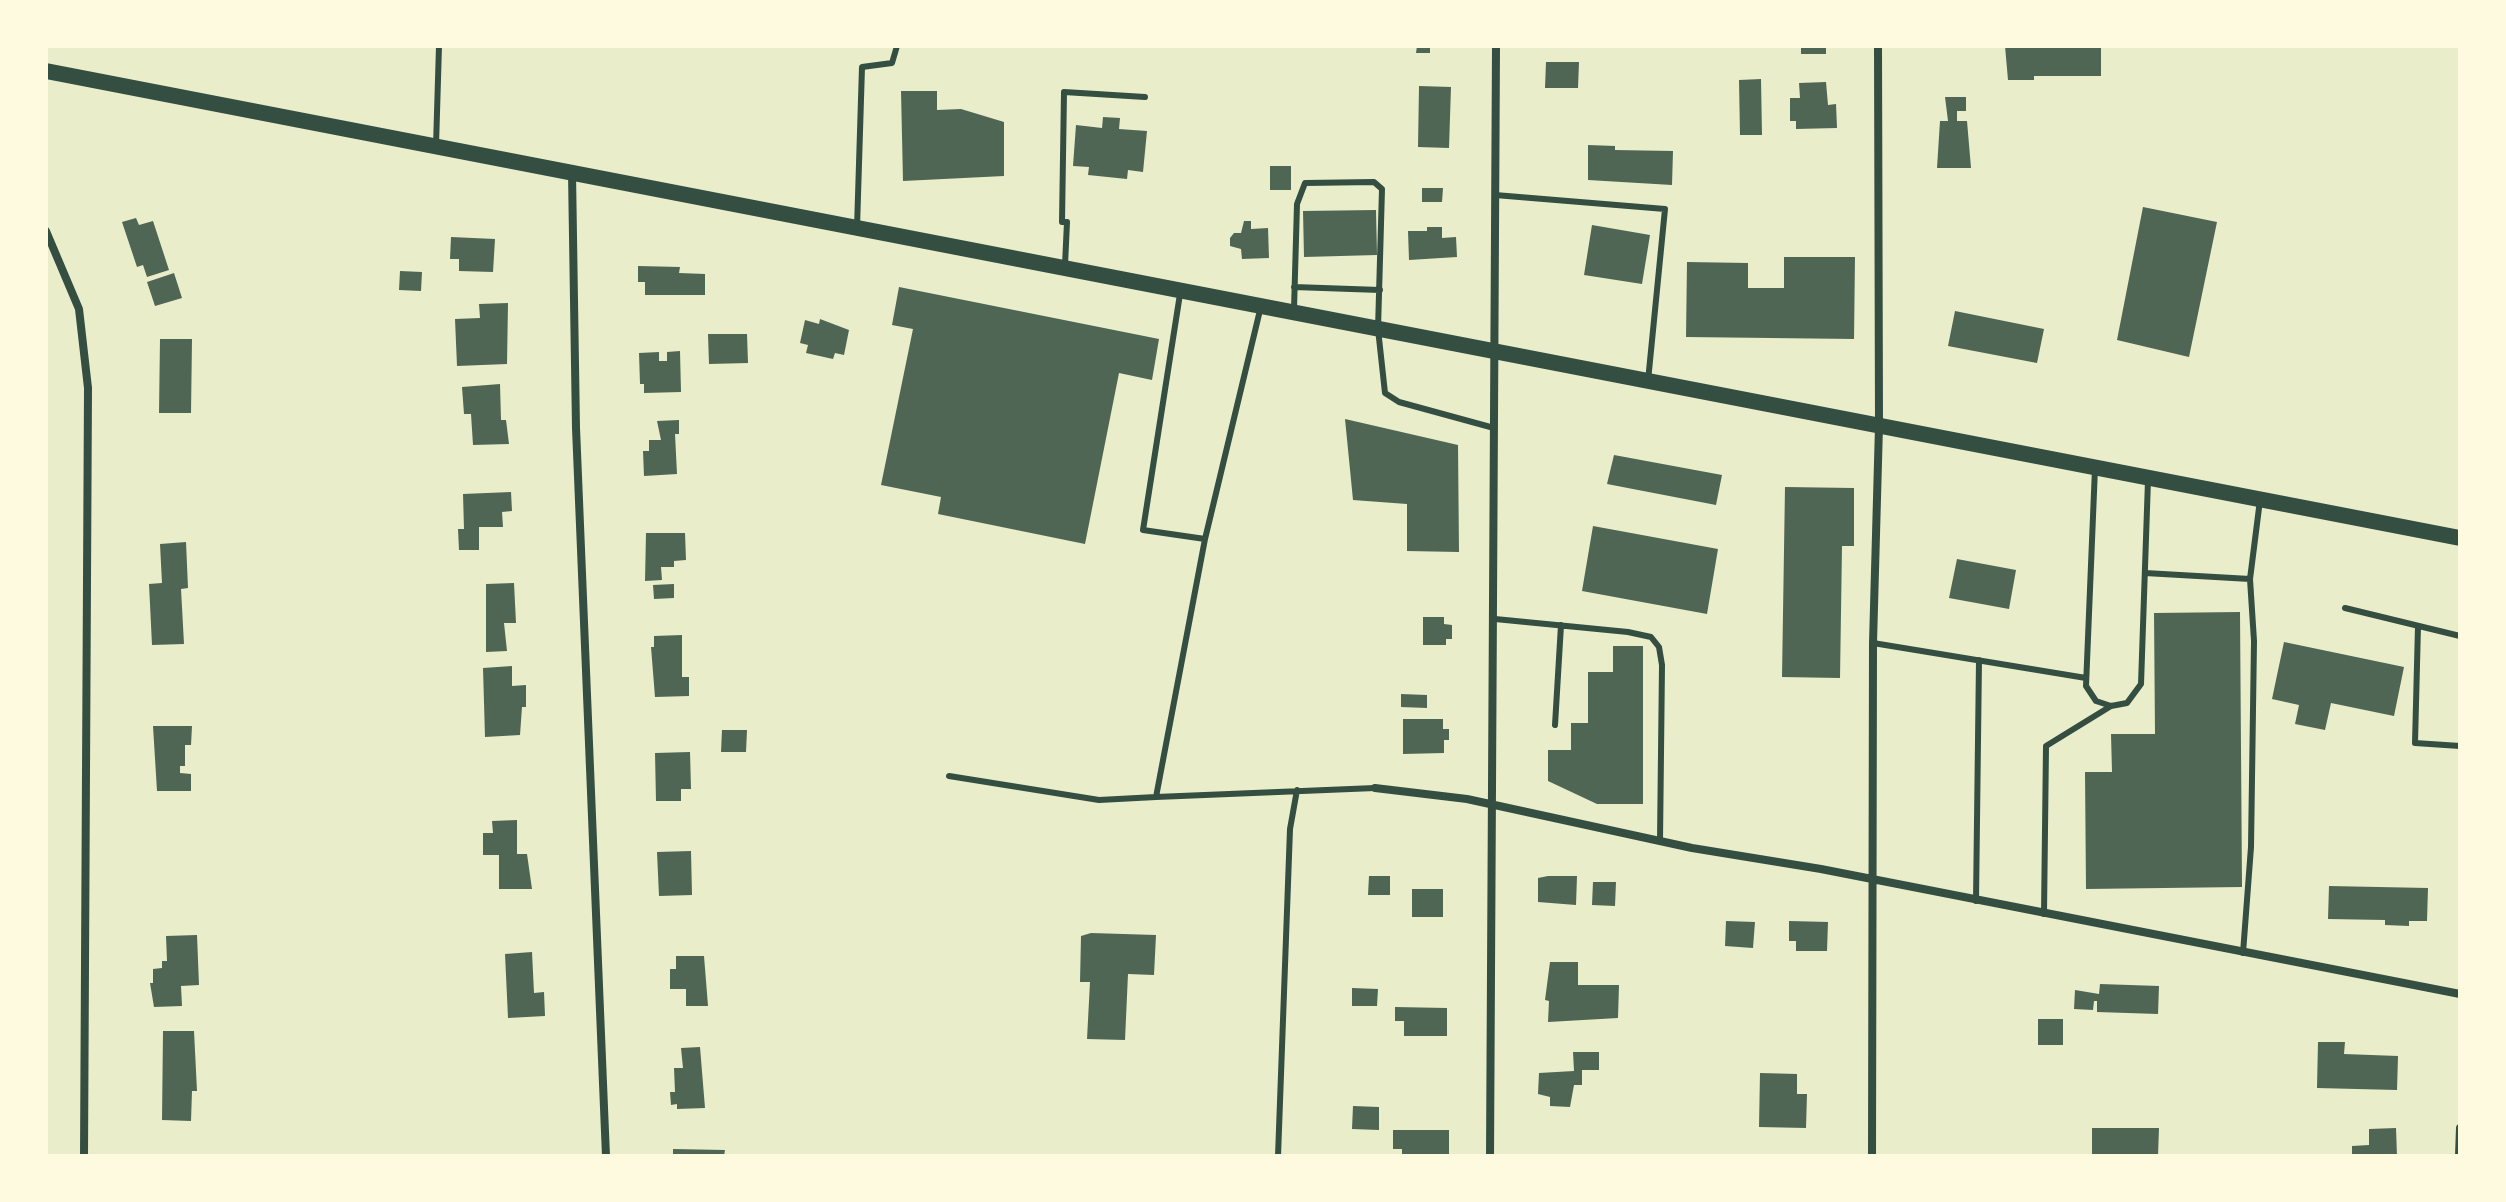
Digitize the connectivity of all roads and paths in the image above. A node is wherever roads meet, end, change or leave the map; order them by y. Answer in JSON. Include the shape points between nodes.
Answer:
{"nodes":[{"id":1,"x":439,"y":46,"type":"edge"},
{"id":2,"x":897,"y":46,"type":"edge"},
{"id":3,"x":1496,"y":46,"type":"edge"},
{"id":4,"x":1878,"y":46,"type":"edge"},
{"id":5,"x":46,"y":71,"type":"edge"},
{"id":6,"x":1145,"y":97,"type":"dead end"},
{"id":7,"x":436,"y":146,"type":"junction"},
{"id":8,"x":572,"y":172,"type":"junction"},
{"id":9,"x":1495,"y":195,"type":"junction"},
{"id":10,"x":857,"y":228,"type":"junction"},
{"id":11,"x":46,"y":231,"type":"edge"},
{"id":12,"x":1065,"y":268,"type":"junction"},
{"id":13,"x":1294,"y":287,"type":"junction"},
{"id":14,"x":1180,"y":290,"type":"junction"},
{"id":15,"x":1380,"y":290,"type":"junction"},
{"id":16,"x":1261,"y":306,"type":"junction"},
{"id":17,"x":1294,"y":312,"type":"junction"},
{"id":18,"x":1378,"y":329,"type":"junction"},
{"id":19,"x":1493,"y":351,"type":"junction"},
{"id":20,"x":1648,"y":381,"type":"junction"},
{"id":21,"x":1879,"y":426,"type":"junction"},
{"id":22,"x":1494,"y":428,"type":"junction"},
{"id":23,"x":2095,"y":468,"type":"junction"},
{"id":24,"x":2148,"y":478,"type":"junction"},
{"id":25,"x":2260,"y":499,"type":"junction"},
{"id":26,"x":2460,"y":538,"type":"edge"},
{"id":27,"x":1205,"y":539,"type":"junction"},
{"id":28,"x":2145,"y":573,"type":"junction"},
{"id":29,"x":2250,"y":579,"type":"junction"},
{"id":30,"x":2345,"y":608,"type":"dead end"},
{"id":31,"x":1495,"y":619,"type":"junction"},
{"id":32,"x":1561,"y":625,"type":"junction"},
{"id":33,"x":2418,"y":626,"type":"junction"},
{"id":34,"x":2460,"y":636,"type":"edge"},
{"id":35,"x":1873,"y":643,"type":"junction"},
{"id":36,"x":1979,"y":660,"type":"junction"},
{"id":37,"x":2086,"y":678,"type":"junction"},
{"id":38,"x":2111,"y":706,"type":"junction"},
{"id":39,"x":1555,"y":725,"type":"dead end"},
{"id":40,"x":2460,"y":746,"type":"edge"},
{"id":41,"x":949,"y":776,"type":"dead end"},
{"id":42,"x":1375,"y":788,"type":"joint"},
{"id":43,"x":1297,"y":790,"type":"junction"},
{"id":44,"x":1156,"y":797,"type":"junction"},
{"id":45,"x":1494,"y":806,"type":"junction"},
{"id":46,"x":1660,"y":841,"type":"junction"},
{"id":47,"x":1873,"y":879,"type":"junction"},
{"id":48,"x":1976,"y":901,"type":"junction"},
{"id":49,"x":2044,"y":915,"type":"junction"},
{"id":50,"x":2243,"y":953,"type":"junction"},
{"id":51,"x":2460,"y":994,"type":"edge"},
{"id":52,"x":2460,"y":1128,"type":"edge"},
{"id":53,"x":84,"y":1156,"type":"edge"},
{"id":54,"x":606,"y":1156,"type":"edge"},
{"id":55,"x":1278,"y":1156,"type":"edge"},
{"id":56,"x":1490,"y":1156,"type":"edge"},
{"id":57,"x":1872,"y":1156,"type":"edge"},
{"id":58,"x":2459,"y":1156,"type":"edge"}],
"edges":[{"from":1,"to":7,"type":"lane"},
{"from":2,"to":10,"type":"lane","via":[[892,63],[862,67]]},
{"from":3,"to":9,"type":"street"},
{"from":4,"to":21,"type":"street"},
{"from":5,"to":7,"type":"main road"},
{"from":6,"to":12,"type":"lane","via":[[1064,92]]},
{"from":7,"to":8,"type":"main road"},
{"from":8,"to":10,"type":"main road"},
{"from":8,"to":54,"type":"street","via":[[576,428]]},
{"from":9,"to":19,"type":"street"},
{"from":9,"to":20,"type":"lane","via":[[1665,209]]},
{"from":10,"to":12,"type":"main road"},
{"from":11,"to":53,"type":"street","via":[[79,309],[88,388]]},
{"from":12,"to":14,"type":"main road"},
{"from":13,"to":15,"type":"lane"},
{"from":13,"to":15,"type":"lane","via":[[1297,204],[1305,183],[1374,182],[1382,189]]},
{"from":13,"to":17,"type":"lane"},
{"from":14,"to":16,"type":"main road"},
{"from":14,"to":27,"type":"lane","via":[[1143,530]]},
{"from":15,"to":18,"type":"lane"},
{"from":16,"to":17,"type":"main road"},
{"from":16,"to":27,"type":"lane"},
{"from":17,"to":18,"type":"main road"},
{"from":18,"to":19,"type":"main road"},
{"from":18,"to":22,"type":"lane","via":[[1385,393],[1399,402]]},
{"from":19,"to":20,"type":"main road"},
{"from":19,"to":22,"type":"street"},
{"from":20,"to":21,"type":"main road"},
{"from":21,"to":23,"type":"main road"},
{"from":21,"to":35,"type":"street"},
{"from":22,"to":31,"type":"street"},
{"from":23,"to":24,"type":"main road"},
{"from":23,"to":37,"type":"lane"},
{"from":24,"to":25,"type":"main road"},
{"from":24,"to":28,"type":"lane"},
{"from":25,"to":26,"type":"main road"},
{"from":25,"to":29,"type":"lane"},
{"from":27,"to":44,"type":"lane"},
{"from":28,"to":29,"type":"lane"},
{"from":28,"to":38,"type":"lane","via":[[2141,684],[2127,703]]},
{"from":29,"to":50,"type":"lane","via":[[2251,847]]},
{"from":30,"to":33,"type":"lane"},
{"from":31,"to":32,"type":"lane"},
{"from":31,"to":45,"type":"street"},
{"from":32,"to":39,"type":"lane"},
{"from":32,"to":46,"type":"lane","via":[[1651,637],[1659,647]]},
{"from":33,"to":34,"type":"lane"},
{"from":33,"to":40,"type":"lane","via":[[2415,743]]},
{"from":35,"to":36,"type":"lane"},
{"from":35,"to":47,"type":"street"},
{"from":36,"to":37,"type":"lane"},
{"from":36,"to":48,"type":"lane"},
{"from":37,"to":38,"type":"lane","via":[[2096,701]]},
{"from":38,"to":49,"type":"lane","via":[[2046,746]]},
{"from":41,"to":44,"type":"lane","via":[[1099,800]]},
{"from":42,"to":43,"type":"lane"},
{"from":42,"to":45,"type":"street"},
{"from":43,"to":44,"type":"lane"},
{"from":43,"to":55,"type":"lane","via":[[1290,829]]},
{"from":45,"to":46,"type":"street"},
{"from":45,"to":56,"type":"street"},
{"from":46,"to":47,"type":"street"},
{"from":47,"to":48,"type":"street"},
{"from":47,"to":57,"type":"street"},
{"from":48,"to":49,"type":"street"},
{"from":49,"to":50,"type":"street"},
{"from":50,"to":51,"type":"street"},
{"from":52,"to":58,"type":"street"}]}
